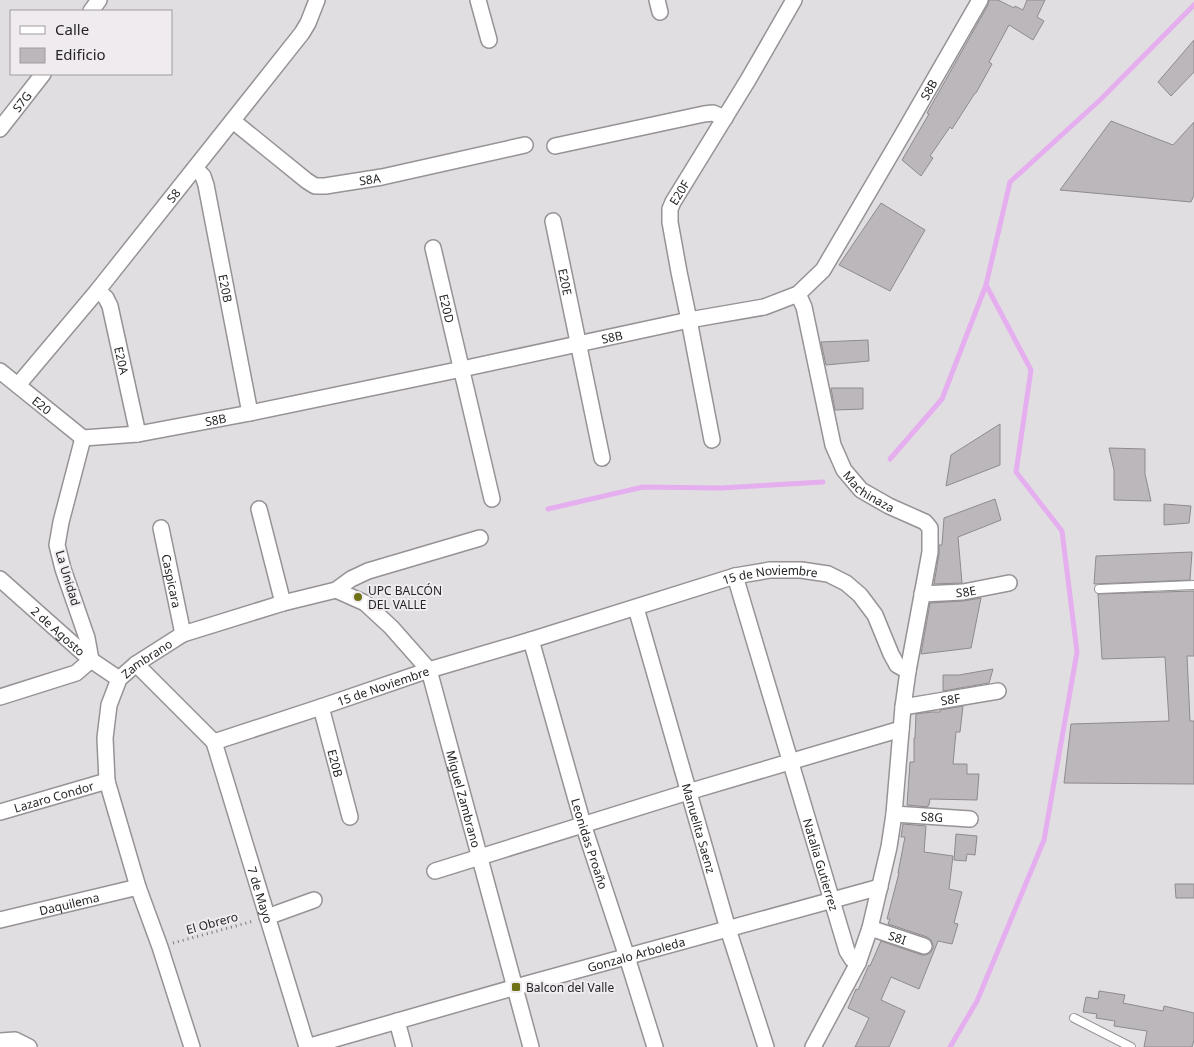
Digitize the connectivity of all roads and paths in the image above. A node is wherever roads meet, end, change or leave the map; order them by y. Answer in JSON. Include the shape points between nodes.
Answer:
{"nodes":[{"id":1,"x":318,"y":0,"type":"edge"},
{"id":2,"x":478,"y":0,"type":"edge"},
{"id":3,"x":794,"y":0,"type":"edge"},
{"id":4,"x":980,"y":0,"type":"edge"},
{"id":5,"x":490,"y":40,"type":"dead end"},
{"id":6,"x":42,"y":75,"type":"edge"},
{"id":7,"x":724,"y":118,"type":"junction"},
{"id":8,"x":233,"y":121,"type":"junction"},
{"id":9,"x":0,"y":129,"type":"edge"},
{"id":10,"x":525,"y":145,"type":"dead end"},
{"id":11,"x":555,"y":146,"type":"dead end"},
{"id":12,"x":195,"y":168,"type":"junction"},
{"id":13,"x":554,"y":221,"type":"dead end"},
{"id":14,"x":433,"y":248,"type":"dead end"},
{"id":15,"x":98,"y":290,"type":"junction"},
{"id":16,"x":798,"y":294,"type":"junction"},
{"id":17,"x":690,"y":320,"type":"junction"},
{"id":18,"x":578,"y":344,"type":"junction"},
{"id":19,"x":462,"y":369,"type":"junction"},
{"id":20,"x":0,"y":371,"type":"edge"},
{"id":21,"x":18,"y":385,"type":"junction"},
{"id":22,"x":250,"y":413,"type":"junction"},
{"id":23,"x":138,"y":434,"type":"junction"},
{"id":24,"x":84,"y":438,"type":"junction"},
{"id":25,"x":712,"y":440,"type":"dead end"},
{"id":26,"x":602,"y":458,"type":"dead end"},
{"id":27,"x":492,"y":499,"type":"dead end"},
{"id":28,"x":259,"y":509,"type":"dead end"},
{"id":29,"x":161,"y":528,"type":"dead end"},
{"id":30,"x":480,"y":538,"type":"dead end"},
{"id":31,"x":735,"y":576,"type":"junction"},
{"id":32,"x":0,"y":579,"type":"edge"},
{"id":33,"x":1009,"y":583,"type":"dead end"},
{"id":34,"x":1194,"y":585,"type":"edge"},
{"id":35,"x":1099,"y":589,"type":"dead end"},
{"id":36,"x":336,"y":590,"type":"junction"},
{"id":37,"x":922,"y":594,"type":"junction"},
{"id":38,"x":283,"y":602,"type":"junction"},
{"id":39,"x":636,"y":608,"type":"junction"},
{"id":40,"x":183,"y":634,"type":"junction"},
{"id":41,"x":530,"y":640,"type":"junction"},
{"id":42,"x":91,"y":660,"type":"junction"},
{"id":43,"x":136,"y":664,"type":"junction"},
{"id":44,"x":429,"y":670,"type":"junction"},
{"id":45,"x":908,"y":671,"type":"junction"},
{"id":46,"x":119,"y":679,"type":"junction"},
{"id":47,"x":998,"y":691,"type":"dead end"},
{"id":48,"x":0,"y":697,"type":"edge"},
{"id":49,"x":321,"y":707,"type":"junction"},
{"id":50,"x":903,"y":707,"type":"junction"},
{"id":51,"x":901,"y":729,"type":"junction"},
{"id":52,"x":214,"y":742,"type":"junction"},
{"id":53,"x":790,"y":762,"type":"junction"},
{"id":54,"x":107,"y":780,"type":"junction"},
{"id":55,"x":688,"y":792,"type":"junction"},
{"id":56,"x":0,"y":812,"type":"edge"},
{"id":57,"x":894,"y":814,"type":"junction"},
{"id":58,"x":350,"y":817,"type":"dead end"},
{"id":59,"x":970,"y":819,"type":"dead end"},
{"id":60,"x":583,"y":824,"type":"junction"},
{"id":61,"x":480,"y":856,"type":"junction"},
{"id":62,"x":434,"y":871,"type":"dead end"},
{"id":63,"x":880,"y":887,"type":"junction"},
{"id":64,"x":138,"y":888,"type":"junction"},
{"id":65,"x":314,"y":900,"type":"dead end"},
{"id":66,"x":832,"y":900,"type":"junction"},
{"id":67,"x":267,"y":917,"type":"junction"},
{"id":68,"x":0,"y":920,"type":"edge"},
{"id":69,"x":870,"y":928,"type":"junction"},
{"id":70,"x":728,"y":929,"type":"junction"},
{"id":71,"x":160,"y":946,"type":"junction"},
{"id":72,"x":924,"y":946,"type":"dead end"},
{"id":73,"x":628,"y":956,"type":"junction"},
{"id":74,"x":858,"y":962,"type":"junction"},
{"id":75,"x":516,"y":987,"type":"junction"},
{"id":76,"x":1074,"y":1018,"type":"dead end"},
{"id":77,"x":397,"y":1021,"type":"junction"},
{"id":78,"x":8,"y":1040,"type":"edge"},
{"id":79,"x":29,"y":1047,"type":"edge"},
{"id":80,"x":192,"y":1047,"type":"edge"},
{"id":81,"x":307,"y":1047,"type":"edge"},
{"id":82,"x":404,"y":1047,"type":"edge"},
{"id":83,"x":532,"y":1047,"type":"edge"},
{"id":84,"x":655,"y":1047,"type":"edge"},
{"id":85,"x":766,"y":1047,"type":"edge"},
{"id":86,"x":813,"y":1047,"type":"edge"},
{"id":87,"x":1130,"y":1047,"type":"edge"}],
"edges":[{"from":1,"to":8,"type":"street","name":"S8","via":[[306,29]]},
{"from":2,"to":5,"type":"street"},
{"from":3,"to":7,"type":"street","name":"E20F"},
{"from":4,"to":16,"type":"street","name":"S8B","via":[[823,270]]},
{"from":6,"to":9,"type":"street","name":"S7G"},
{"from":7,"to":11,"type":"street","via":[[713,113],[704,114]]},
{"from":7,"to":17,"type":"street","name":"E20F","via":[[670,209]]},
{"from":8,"to":10,"type":"street","name":"S8A","via":[[315,186],[382,177]]},
{"from":8,"to":12,"type":"street","name":"S8"},
{"from":12,"to":15,"type":"street","name":"S8"},
{"from":12,"to":22,"type":"street","name":"E20B","via":[[206,185]]},
{"from":13,"to":18,"type":"street","name":"E20E"},
{"from":14,"to":19,"type":"street","name":"E20D"},
{"from":15,"to":21,"type":"street","name":"S8"},
{"from":15,"to":23,"type":"street","name":"E20A","via":[[110,306]]},
{"from":16,"to":17,"type":"street","name":"S8B","via":[[764,307]]},
{"from":16,"to":37,"type":"street","name":"Machinaza","via":[[804,307],[833,445],[844,470],[861,490],[925,522],[930,528],[930,552]]},
{"from":17,"to":18,"type":"street","name":"S8B"},
{"from":17,"to":25,"type":"street","name":"E20F"},
{"from":18,"to":19,"type":"street","name":"S8B"},
{"from":18,"to":26,"type":"street","name":"E20E"},
{"from":19,"to":22,"type":"street","name":"S8B"},
{"from":19,"to":27,"type":"street","name":"E20D"},
{"from":20,"to":21,"type":"street","name":"E20"},
{"from":21,"to":24,"type":"street","name":"E20"},
{"from":22,"to":23,"type":"street","name":"S8B"},
{"from":23,"to":24,"type":"street","name":"S8B"},
{"from":24,"to":42,"type":"street","name":"La Unidad","via":[[60,522],[57,545]]},
{"from":28,"to":38,"type":"street"},
{"from":29,"to":40,"type":"street","name":"Caspicara"},
{"from":30,"to":36,"type":"street","name":"Zambrano","via":[[368,571]]},
{"from":31,"to":39,"type":"street","name":"15 de Noviembre"},
{"from":31,"to":45,"type":"street","name":"15 de Noviembre","via":[[770,570],[801,570],[828,574],[846,583],[875,615],[897,665]]},
{"from":31,"to":53,"type":"street","name":"Natalia Gutierrez"},
{"from":32,"to":42,"type":"street","name":"2 de Agosto"},
{"from":33,"to":37,"type":"street","name":"S8E","via":[[963,592]]},
{"from":34,"to":35,"type":"lane"},
{"from":36,"to":38,"type":"street","name":"Zambrano"},
{"from":36,"to":44,"type":"street","name":"Miguel Zambrano","via":[[364,603],[392,627]]},
{"from":37,"to":45,"type":"street","name":"Machinaza"},
{"from":38,"to":40,"type":"street","name":"Zambrano"},
{"from":39,"to":41,"type":"street","name":"15 de Noviembre"},
{"from":39,"to":55,"type":"street","name":"Manuelita Saenz"},
{"from":40,"to":43,"type":"street","name":"Zambrano"},
{"from":41,"to":44,"type":"street","name":"15 de Noviembre"},
{"from":41,"to":60,"type":"street","name":"Leonidas Proaño"},
{"from":42,"to":46,"type":"street","name":"2 de Agosto"},
{"from":42,"to":48,"type":"street","via":[[76,673]]},
{"from":43,"to":46,"type":"street","name":"Zambrano"},
{"from":43,"to":52,"type":"street"},
{"from":44,"to":49,"type":"street","name":"15 de Noviembre"},
{"from":44,"to":61,"type":"street","name":"Miguel Zambrano"},
{"from":45,"to":50,"type":"street"},
{"from":46,"to":54,"type":"street","name":"Zambrano","via":[[109,706],[105,738]]},
{"from":47,"to":50,"type":"street","name":"S8F"},
{"from":49,"to":52,"type":"street","name":"15 de Noviembre"},
{"from":49,"to":58,"type":"street","name":"E20B"},
{"from":50,"to":51,"type":"street"},
{"from":51,"to":53,"type":"street"},
{"from":51,"to":57,"type":"street"},
{"from":52,"to":67,"type":"street","name":"7 de Mayo"},
{"from":53,"to":55,"type":"street"},
{"from":53,"to":66,"type":"street","name":"Natalia Gutierrez"},
{"from":54,"to":56,"type":"street","name":"Lazaro Condor"},
{"from":54,"to":64,"type":"street","name":"Zambrano"},
{"from":55,"to":60,"type":"street"},
{"from":55,"to":70,"type":"street","name":"Manuelita Saenz"},
{"from":57,"to":59,"type":"street","name":"S8G"},
{"from":57,"to":63,"type":"street"},
{"from":60,"to":61,"type":"street"},
{"from":60,"to":73,"type":"street","name":"Leonidas Proaño"},
{"from":61,"to":62,"type":"street"},
{"from":61,"to":75,"type":"street","name":"Miguel Zambrano"},
{"from":63,"to":66,"type":"street","name":"Gonzalo Arboleda"},
{"from":63,"to":69,"type":"street"},
{"from":64,"to":68,"type":"street","name":"Daquilema"},
{"from":64,"to":71,"type":"street","name":"Zambrano"},
{"from":65,"to":67,"type":"street"},
{"from":66,"to":70,"type":"street","name":"Gonzalo Arboleda"},
{"from":66,"to":74,"type":"street","name":"Natalia Gutierrez","via":[[847,950]]},
{"from":67,"to":71,"type":"path","name":"El Obrero"},
{"from":67,"to":81,"type":"street","name":"7 de Mayo"},
{"from":69,"to":72,"type":"street","name":"S8I"},
{"from":69,"to":74,"type":"street"},
{"from":70,"to":73,"type":"street","name":"Gonzalo Arboleda"},
{"from":70,"to":85,"type":"street","name":"Manuelita Saenz"},
{"from":71,"to":80,"type":"street","name":"Zambrano"},
{"from":73,"to":75,"type":"street","name":"Gonzalo Arboleda"},
{"from":73,"to":84,"type":"street","name":"Leonidas Proaño"},
{"from":74,"to":86,"type":"street"},
{"from":75,"to":77,"type":"street","name":"Gonzalo Arboleda"},
{"from":75,"to":83,"type":"street","name":"Miguel Zambrano"},
{"from":76,"to":87,"type":"lane"},
{"from":77,"to":81,"type":"street","name":"Gonzalo Arboleda"},
{"from":77,"to":82,"type":"street"},
{"from":78,"to":79,"type":"street"}]}
